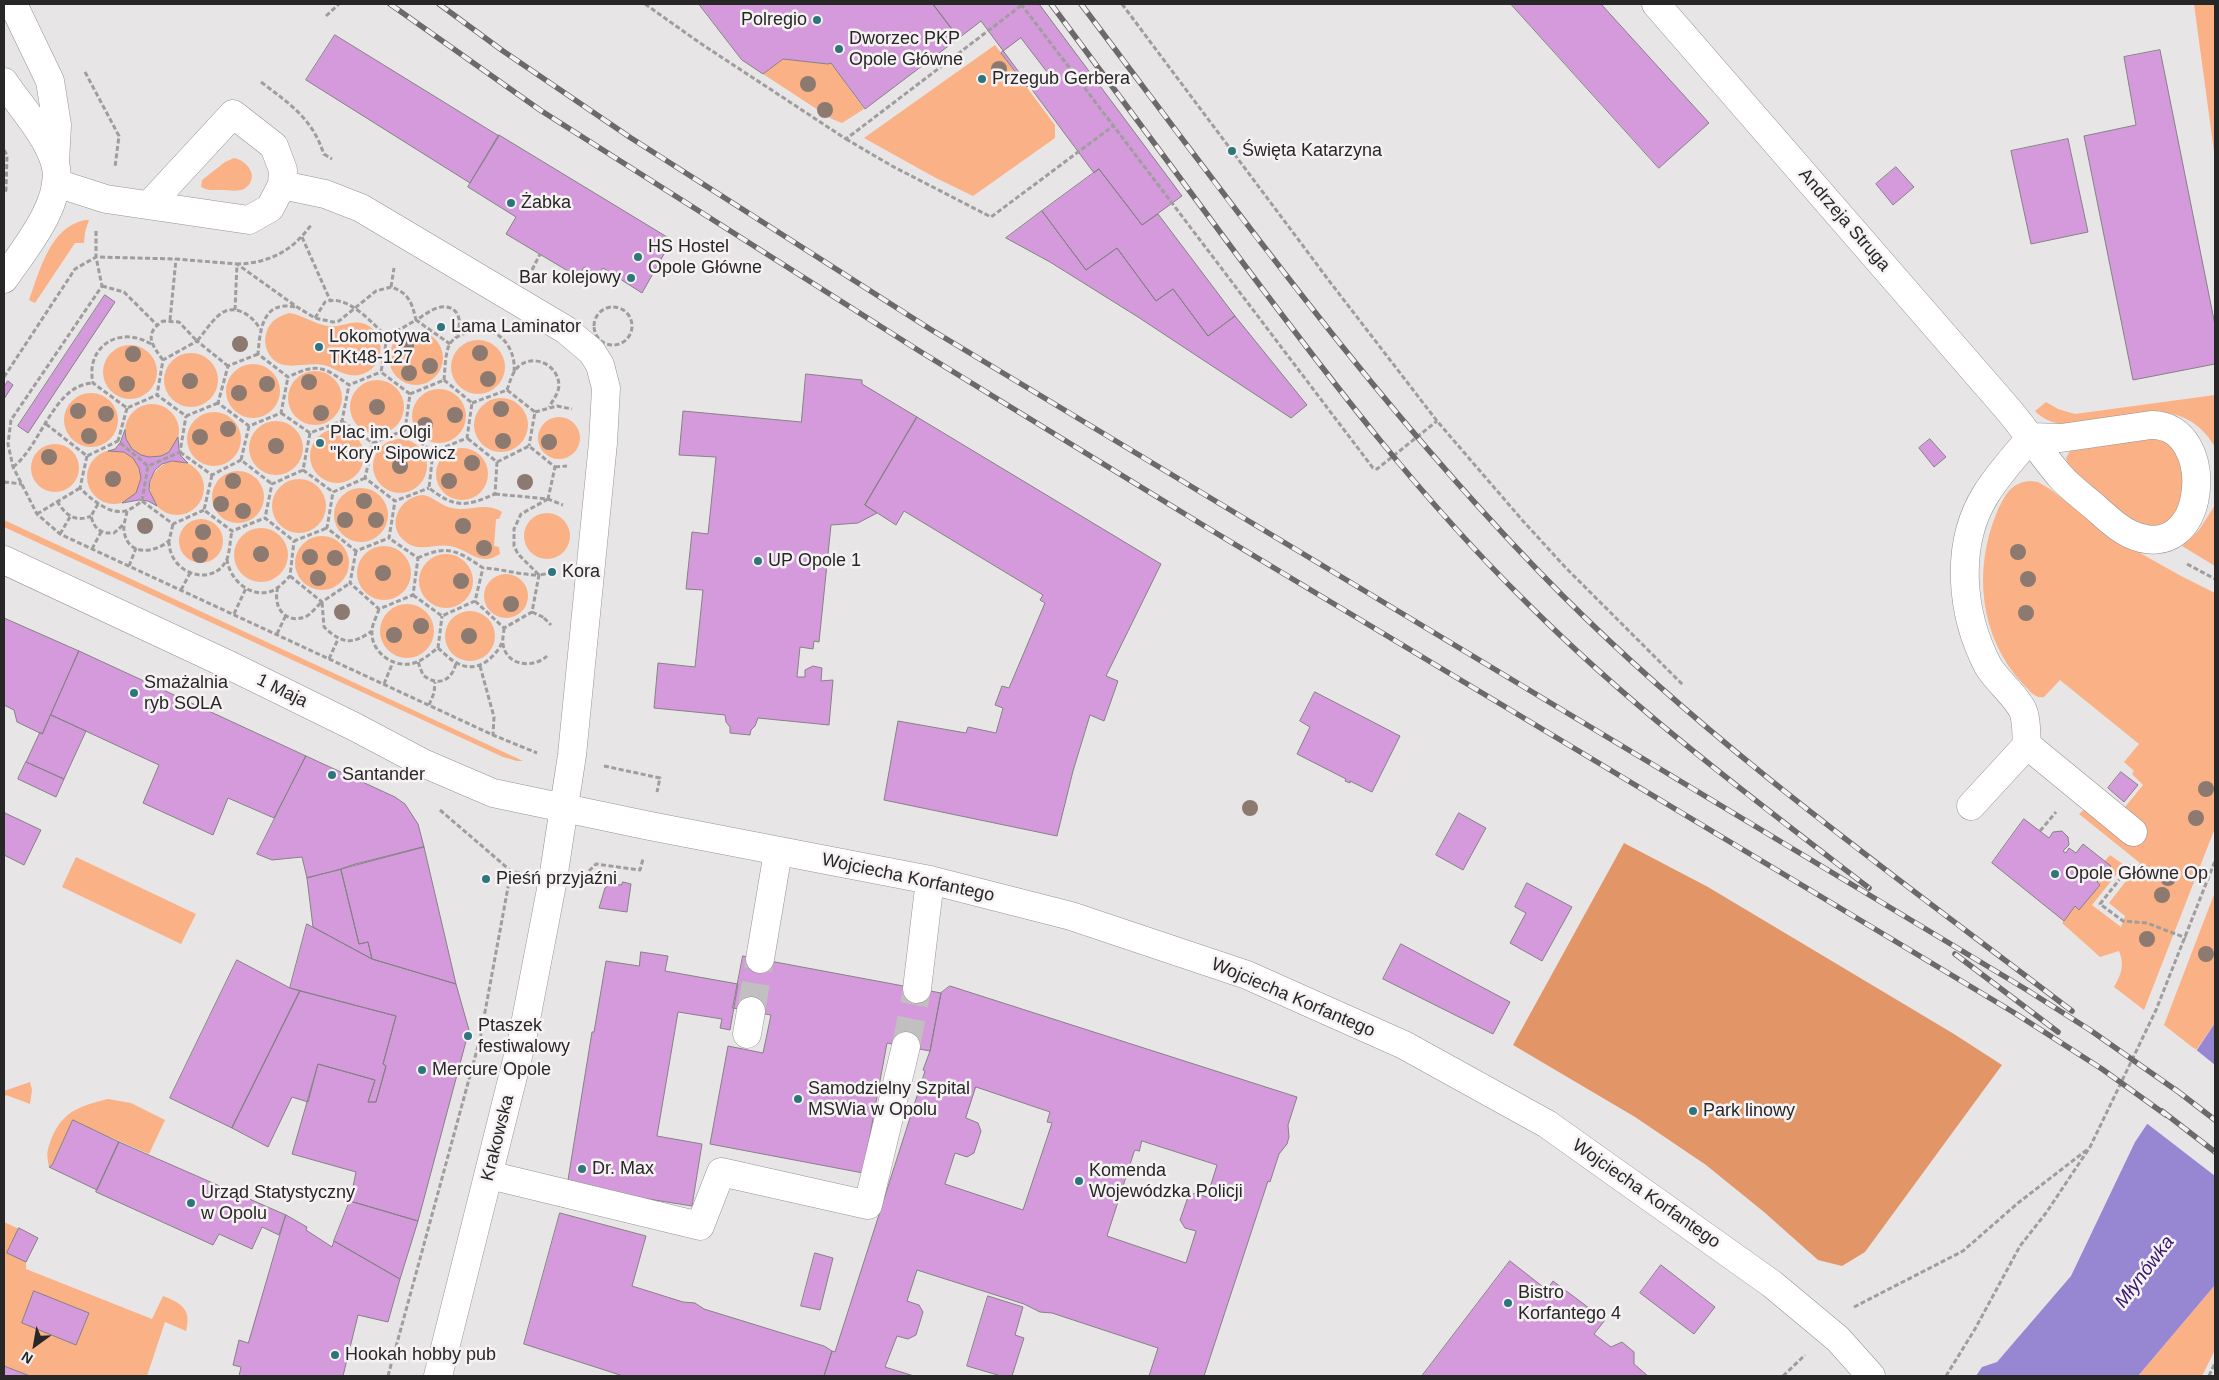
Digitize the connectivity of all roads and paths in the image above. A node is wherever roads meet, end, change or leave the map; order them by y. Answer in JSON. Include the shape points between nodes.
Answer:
{"nodes":[{"id":1,"x":12,"y":4,"type":"edge"},
{"id":2,"x":339,"y":4,"type":"edge"},
{"id":3,"x":645,"y":4,"type":"edge"},
{"id":4,"x":1122,"y":4,"type":"edge"},
{"id":5,"x":1656,"y":4,"type":"edge"},
{"id":6,"x":1022,"y":5,"type":"edge"},
{"id":7,"x":326,"y":16,"type":"dead end"},
{"id":8,"x":81,"y":65,"type":"dead end"},
{"id":9,"x":4,"y":82,"type":"edge"},
{"id":10,"x":1114,"y":126,"type":"junction"},
{"id":11,"x":846,"y":139,"type":"junction"},
{"id":12,"x":4,"y":150,"type":"edge"},
{"id":13,"x":6,"y":156,"type":"edge"},
{"id":14,"x":56,"y":174,"type":"junction"},
{"id":15,"x":282,"y":185,"type":"junction"},
{"id":16,"x":4,"y":194,"type":"edge"},
{"id":17,"x":106,"y":199,"type":"junction"},
{"id":18,"x":149,"y":205,"type":"junction"},
{"id":19,"x":302,"y":237,"type":"dead end"},
{"id":20,"x":96,"y":257,"type":"junction"},
{"id":21,"x":176,"y":259,"type":"junction"},
{"id":22,"x":4,"y":279,"type":"edge"},
{"id":23,"x":102,"y":286,"type":"junction"},
{"id":24,"x":330,"y":300,"type":"junction"},
{"id":25,"x":297,"y":308,"type":"junction"},
{"id":26,"x":356,"y":308,"type":"junction"},
{"id":27,"x":315,"y":318,"type":"junction"},
{"id":28,"x":170,"y":320,"type":"junction"},
{"id":29,"x":416,"y":320,"type":"junction"},
{"id":30,"x":157,"y":325,"type":"junction"},
{"id":31,"x":260,"y":329,"type":"junction"},
{"id":32,"x":388,"y":337,"type":"junction"},
{"id":33,"x":455,"y":338,"type":"junction"},
{"id":34,"x":197,"y":341,"type":"junction"},
{"id":35,"x":450,"y":344,"type":"junction"},
{"id":36,"x":151,"y":345,"type":"junction"},
{"id":37,"x":258,"y":354,"type":"junction"},
{"id":38,"x":164,"y":360,"type":"junction"},
{"id":39,"x":228,"y":366,"type":"junction"},
{"id":40,"x":381,"y":372,"type":"junction"},
{"id":41,"x":514,"y":372,"type":"junction"},
{"id":42,"x":4,"y":377,"type":"edge"},
{"id":43,"x":288,"y":377,"type":"junction"},
{"id":44,"x":444,"y":380,"type":"junction"},
{"id":45,"x":93,"y":383,"type":"junction"},
{"id":46,"x":349,"y":385,"type":"junction"},
{"id":47,"x":507,"y":390,"type":"junction"},
{"id":48,"x":410,"y":394,"type":"junction"},
{"id":49,"x":156,"y":395,"type":"junction"},
{"id":50,"x":218,"y":403,"type":"junction"},
{"id":51,"x":472,"y":403,"type":"junction"},
{"id":52,"x":127,"y":408,"type":"junction"},
{"id":53,"x":535,"y":412,"type":"junction"},
{"id":54,"x":281,"y":413,"type":"junction"},
{"id":55,"x":186,"y":416,"type":"junction"},
{"id":56,"x":342,"y":420,"type":"junction"},
{"id":57,"x":1437,"y":420,"type":"junction"},
{"id":58,"x":46,"y":424,"type":"junction"},
{"id":59,"x":249,"y":426,"type":"junction"},
{"id":60,"x":405,"y":430,"type":"junction"},
{"id":61,"x":310,"y":433,"type":"junction"},
{"id":62,"x":2032,"y":437,"type":"junction"},
{"id":63,"x":467,"y":438,"type":"junction"},
{"id":64,"x":118,"y":441,"type":"junction"},
{"id":65,"x":373,"y":443,"type":"junction"},
{"id":66,"x":530,"y":446,"type":"junction"},
{"id":67,"x":180,"y":452,"type":"junction"},
{"id":68,"x":434,"y":452,"type":"junction"},
{"id":69,"x":87,"y":456,"type":"junction"},
{"id":70,"x":241,"y":460,"type":"junction"},
{"id":71,"x":497,"y":462,"type":"junction"},
{"id":72,"x":148,"y":466,"type":"junction"},
{"id":73,"x":14,"y":467,"type":"junction"},
{"id":74,"x":303,"y":470,"type":"junction"},
{"id":75,"x":212,"y":474,"type":"junction"},
{"id":76,"x":366,"y":478,"type":"junction"},
{"id":77,"x":4,"y":482,"type":"edge"},
{"id":78,"x":22,"y":484,"type":"junction"},
{"id":79,"x":272,"y":484,"type":"junction"},
{"id":80,"x":80,"y":488,"type":"junction"},
{"id":81,"x":429,"y":488,"type":"junction"},
{"id":82,"x":332,"y":492,"type":"junction"},
{"id":83,"x":495,"y":494,"type":"junction"},
{"id":84,"x":548,"y":500,"type":"junction"},
{"id":85,"x":142,"y":501,"type":"junction"},
{"id":86,"x":395,"y":501,"type":"junction"},
{"id":87,"x":57,"y":502,"type":"junction"},
{"id":88,"x":98,"y":504,"type":"junction"},
{"id":89,"x":568,"y":506,"type":"dead end"},
{"id":90,"x":204,"y":510,"type":"junction"},
{"id":91,"x":127,"y":511,"type":"junction"},
{"id":92,"x":37,"y":514,"type":"junction"},
{"id":93,"x":70,"y":516,"type":"junction"},
{"id":94,"x":91,"y":516,"type":"junction"},
{"id":95,"x":265,"y":518,"type":"junction"},
{"id":96,"x":173,"y":524,"type":"junction"},
{"id":97,"x":124,"y":525,"type":"junction"},
{"id":98,"x":327,"y":528,"type":"junction"},
{"id":99,"x":232,"y":531,"type":"junction"},
{"id":100,"x":101,"y":532,"type":"junction"},
{"id":101,"x":60,"y":534,"type":"junction"},
{"id":102,"x":389,"y":538,"type":"junction"},
{"id":103,"x":169,"y":541,"type":"junction"},
{"id":104,"x":294,"y":541,"type":"junction"},
{"id":105,"x":136,"y":548,"type":"junction"},
{"id":106,"x":92,"y":549,"type":"junction"},
{"id":107,"x":356,"y":551,"type":"junction"},
{"id":108,"x":418,"y":558,"type":"junction"},
{"id":109,"x":227,"y":559,"type":"junction"},
{"id":110,"x":4,"y":560,"type":"edge"},
{"id":111,"x":129,"y":566,"type":"junction"},
{"id":112,"x":483,"y":568,"type":"junction"},
{"id":113,"x":564,"y":570,"type":"dead end"},
{"id":114,"x":190,"y":573,"type":"junction"},
{"id":115,"x":539,"y":575,"type":"junction"},
{"id":116,"x":290,"y":576,"type":"junction"},
{"id":117,"x":350,"y":583,"type":"junction"},
{"id":118,"x":278,"y":587,"type":"junction"},
{"id":119,"x":246,"y":588,"type":"junction"},
{"id":120,"x":181,"y":590,"type":"junction"},
{"id":121,"x":412,"y":595,"type":"junction"},
{"id":122,"x":475,"y":601,"type":"junction"},
{"id":123,"x":322,"y":602,"type":"junction"},
{"id":124,"x":379,"y":609,"type":"junction"},
{"id":125,"x":234,"y":614,"type":"junction"},
{"id":126,"x":286,"y":616,"type":"junction"},
{"id":127,"x":442,"y":616,"type":"junction"},
{"id":128,"x":544,"y":618,"type":"dead end"},
{"id":129,"x":504,"y":628,"type":"junction"},
{"id":130,"x":372,"y":631,"type":"junction"},
{"id":131,"x":554,"y":633,"type":"dead end"},
{"id":132,"x":277,"y":634,"type":"junction"},
{"id":133,"x":338,"y":639,"type":"junction"},
{"id":134,"x":502,"y":643,"type":"junction"},
{"id":135,"x":438,"y":648,"type":"junction"},
{"id":136,"x":549,"y":653,"type":"dead end"},
{"id":137,"x":329,"y":659,"type":"junction"},
{"id":138,"x":393,"y":662,"type":"junction"},
{"id":139,"x":418,"y":662,"type":"junction"},
{"id":140,"x":456,"y":663,"type":"junction"},
{"id":141,"x":480,"y":666,"type":"junction"},
{"id":142,"x":435,"y":682,"type":"junction"},
{"id":143,"x":384,"y":684,"type":"junction"},
{"id":144,"x":1683,"y":685,"type":"dead end"},
{"id":145,"x":429,"y":705,"type":"junction"},
{"id":146,"x":493,"y":735,"type":"junction"},
{"id":147,"x":2027,"y":745,"type":"junction"},
{"id":148,"x":539,"y":754,"type":"dead end"},
{"id":149,"x":1971,"y":806,"type":"dead end"},
{"id":150,"x":564,"y":808,"type":"junction"},
{"id":151,"x":650,"y":826,"type":"junction"},
{"id":152,"x":2133,"y":832,"type":"dead end"},
{"id":153,"x":778,"y":852,"type":"junction"},
{"id":154,"x":2125,"y":859,"type":"dead end"},
{"id":155,"x":2215,"y":861,"type":"edge"},
{"id":156,"x":511,"y":871,"type":"dead end"},
{"id":157,"x":583,"y":877,"type":"dead end"},
{"id":158,"x":930,"y":880,"type":"junction"},
{"id":159,"x":2186,"y":938,"type":"junction"},
{"id":160,"x":760,"y":959,"type":"tunnel mouth"},
{"id":161,"x":917,"y":989,"type":"tunnel mouth"},
{"id":162,"x":906,"y":1046,"type":"tunnel mouth"},
{"id":163,"x":2090,"y":1147,"type":"junction"},
{"id":164,"x":489,"y":1175,"type":"junction"},
{"id":165,"x":1834,"y":1335,"type":"junction"},
{"id":166,"x":2215,"y":1363,"type":"edge"},
{"id":167,"x":388,"y":1376,"type":"edge"},
{"id":168,"x":440,"y":1376,"type":"edge"},
{"id":169,"x":1783,"y":1376,"type":"edge"},
{"id":170,"x":1871,"y":1376,"type":"edge"},
{"id":171,"x":1946,"y":1376,"type":"edge"},
{"id":172,"x":2209,"y":1376,"type":"edge"}],
"edges":[{"from":1,"to":14,"type":"street","via":[[50,81],[57,125]]},
{"from":2,"to":7,"type":"path"},
{"from":3,"to":11,"type":"path","via":[[700,44]]},
{"from":4,"to":57,"type":"path"},
{"from":5,"to":62,"type":"street","name":"Andrzeja Struga"},
{"from":6,"to":10,"type":"path"},
{"from":6,"to":11,"type":"path"},
{"from":8,"to":17,"type":"path","via":[[119,136]]},
{"from":9,"to":14,"type":"street","via":[[46,143]]},
{"from":10,"to":11,"type":"path","via":[[991,217]]},
{"from":10,"to":57,"type":"path","via":[[1373,468],[1378,469]]},
{"from":12,"to":13,"type":"path"},
{"from":13,"to":16,"type":"path"},
{"from":14,"to":17,"type":"street"},
{"from":14,"to":22,"type":"street","via":[[45,220]]},
{"from":15,"to":18,"type":"street","via":[[270,208],[249,220]]},
{"from":15,"to":18,"type":"street","via":[[283,170],[274,146],[232,114]]},
{"from":15,"to":150,"type":"street","via":[[325,194],[361,208],[566,330],[588,348],[600,365],[606,388],[606,408]]},
{"from":17,"to":18,"type":"street"},
{"from":17,"to":20,"type":"path","via":[[96,233]]},
{"from":19,"to":24,"type":"path"},
{"from":20,"to":21,"type":"path"},
{"from":20,"to":23,"type":"path"},
{"from":20,"to":42,"type":"path","via":[[75,269]]},
{"from":21,"to":25,"type":"path","via":[[237,264]]},
{"from":21,"to":28,"type":"path"},
{"from":23,"to":30,"type":"path","via":[[124,292]]},
{"from":23,"to":73,"type":"path","via":[[11,420],[8,444]]},
{"from":24,"to":26,"type":"path"},
{"from":24,"to":27,"type":"path"},
{"from":25,"to":27,"type":"path"},
{"from":25,"to":31,"type":"path","via":[[275,309],[263,320]]},
{"from":26,"to":27,"type":"path","via":[[340,321]]},
{"from":26,"to":29,"type":"path","via":[[376,291],[391,287],[407,296]]},
{"from":26,"to":32,"type":"path"},
{"from":28,"to":30,"type":"path"},
{"from":28,"to":34,"type":"path","via":[[185,326]]},
{"from":29,"to":32,"type":"path"},
{"from":29,"to":33,"type":"path","via":[[439,307],[454,311],[460,320],[460,330]]},
{"from":29,"to":35,"type":"path"},
{"from":30,"to":36,"type":"path"},
{"from":31,"to":34,"type":"path","via":[[256,321],[243,312],[225,311]]},
{"from":31,"to":37,"type":"path"},
{"from":32,"to":40,"type":"path"},
{"from":33,"to":35,"type":"path"},
{"from":33,"to":41,"type":"path","via":[[472,330],[490,331],[499,336],[511,351]]},
{"from":34,"to":38,"type":"path"},
{"from":34,"to":39,"type":"path"},
{"from":35,"to":44,"type":"path"},
{"from":36,"to":38,"type":"path"},
{"from":36,"to":45,"type":"path","via":[[143,339],[128,337],[106,343],[91,365]]},
{"from":37,"to":39,"type":"path"},
{"from":37,"to":43,"type":"path"},
{"from":38,"to":49,"type":"path"},
{"from":39,"to":50,"type":"path"},
{"from":40,"to":46,"type":"path"},
{"from":40,"to":48,"type":"path"},
{"from":41,"to":47,"type":"path"},
{"from":41,"to":53,"type":"path","via":[[527,362],[538,361],[546,363],[558,378],[556,396],[549,407]]},
{"from":43,"to":46,"type":"path","via":[[305,368],[321,368]]},
{"from":43,"to":54,"type":"path"},
{"from":44,"to":48,"type":"path"},
{"from":44,"to":51,"type":"path"},
{"from":45,"to":52,"type":"path"},
{"from":45,"to":58,"type":"path","via":[[84,383],[63,397]]},
{"from":46,"to":56,"type":"path"},
{"from":47,"to":51,"type":"path"},
{"from":47,"to":53,"type":"path"},
{"from":48,"to":60,"type":"path"},
{"from":49,"to":52,"type":"path"},
{"from":49,"to":55,"type":"path"},
{"from":50,"to":55,"type":"path"},
{"from":50,"to":59,"type":"path"},
{"from":51,"to":63,"type":"path"},
{"from":52,"to":64,"type":"path"},
{"from":53,"to":66,"type":"path"},
{"from":54,"to":59,"type":"path"},
{"from":54,"to":61,"type":"path"},
{"from":55,"to":67,"type":"path"},
{"from":56,"to":61,"type":"path"},
{"from":56,"to":65,"type":"path"},
{"from":57,"to":144,"type":"path","via":[[1566,568]]},
{"from":58,"to":69,"type":"path"},
{"from":58,"to":73,"type":"path","via":[[24,458]]},
{"from":59,"to":70,"type":"path"},
{"from":60,"to":65,"type":"path"},
{"from":60,"to":68,"type":"path"},
{"from":61,"to":74,"type":"path"},
{"from":62,"to":62,"type":"street","name":"Andrzeja Struga","via":[[2061,438],[2164,424],[2190,436],[2201,448],[2209,463],[2208,494],[2194,520],[2182,530],[2158,539],[2130,534],[2116,526],[2060,477]]},
{"from":62,"to":147,"type":"street","via":[[1985,496],[1970,533],[1964,574],[1968,613],[1974,632],[1989,667],[2024,711]]},
{"from":63,"to":68,"type":"path"},
{"from":63,"to":71,"type":"path"},
{"from":64,"to":69,"type":"path"},
{"from":64,"to":72,"type":"path"},
{"from":65,"to":76,"type":"path"},
{"from":66,"to":71,"type":"path"},
{"from":66,"to":84,"type":"path","via":[[555,467]]},
{"from":67,"to":72,"type":"path"},
{"from":67,"to":75,"type":"path"},
{"from":68,"to":81,"type":"path"},
{"from":69,"to":80,"type":"path"},
{"from":70,"to":75,"type":"path"},
{"from":70,"to":79,"type":"path"},
{"from":71,"to":83,"type":"path"},
{"from":72,"to":85,"type":"path"},
{"from":73,"to":78,"type":"path"},
{"from":74,"to":79,"type":"path"},
{"from":74,"to":82,"type":"path"},
{"from":75,"to":90,"type":"path"},
{"from":76,"to":82,"type":"path"},
{"from":76,"to":86,"type":"path"},
{"from":77,"to":78,"type":"path"},
{"from":78,"to":92,"type":"path"},
{"from":79,"to":95,"type":"path"},
{"from":80,"to":87,"type":"path"},
{"from":80,"to":88,"type":"path"},
{"from":81,"to":83,"type":"path","via":[[449,502],[462,505]]},
{"from":81,"to":86,"type":"path"},
{"from":82,"to":98,"type":"path"},
{"from":83,"to":84,"type":"path"},
{"from":84,"to":89,"type":"path"},
{"from":84,"to":115,"type":"path","via":[[521,514],[514,528],[514,546],[518,554]]},
{"from":85,"to":91,"type":"path"},
{"from":85,"to":96,"type":"path"},
{"from":86,"to":102,"type":"path"},
{"from":87,"to":92,"type":"path"},
{"from":87,"to":93,"type":"path"},
{"from":88,"to":91,"type":"path"},
{"from":88,"to":94,"type":"path"},
{"from":90,"to":96,"type":"path"},
{"from":90,"to":99,"type":"path"},
{"from":91,"to":97,"type":"path"},
{"from":92,"to":101,"type":"path"},
{"from":93,"to":94,"type":"path","via":[[78,519]]},
{"from":93,"to":101,"type":"path"},
{"from":94,"to":100,"type":"path"},
{"from":95,"to":99,"type":"path"},
{"from":95,"to":104,"type":"path"},
{"from":96,"to":103,"type":"path"},
{"from":97,"to":100,"type":"path","via":[[114,533]]},
{"from":97,"to":105,"type":"path","via":[[126,539]]},
{"from":98,"to":104,"type":"path"},
{"from":98,"to":107,"type":"path"},
{"from":99,"to":109,"type":"path"},
{"from":100,"to":106,"type":"path"},
{"from":101,"to":106,"type":"path"},
{"from":102,"to":107,"type":"path"},
{"from":102,"to":108,"type":"path"},
{"from":103,"to":105,"type":"path","via":[[153,551]]},
{"from":103,"to":114,"type":"path","via":[[174,562]]},
{"from":104,"to":116,"type":"path"},
{"from":105,"to":111,"type":"path"},
{"from":106,"to":111,"type":"path"},
{"from":107,"to":117,"type":"path"},
{"from":108,"to":112,"type":"path","via":[[436,550],[449,550]]},
{"from":108,"to":121,"type":"path"},
{"from":109,"to":114,"type":"path","via":[[221,567],[208,574]]},
{"from":109,"to":119,"type":"path","via":[[232,576]]},
{"from":110,"to":150,"type":"street","name":"1 Maja","via":[[231,666],[423,763],[493,793]]},
{"from":111,"to":120,"type":"path"},
{"from":112,"to":115,"type":"path"},
{"from":112,"to":122,"type":"path"},
{"from":113,"to":115,"type":"path"},
{"from":114,"to":120,"type":"path"},
{"from":115,"to":129,"type":"path","via":[[532,612]]},
{"from":116,"to":118,"type":"path"},
{"from":116,"to":123,"type":"path"},
{"from":117,"to":123,"type":"path"},
{"from":117,"to":124,"type":"path"},
{"from":118,"to":119,"type":"path","via":[[264,592]]},
{"from":118,"to":126,"type":"path","via":[[276,602]]},
{"from":119,"to":125,"type":"path"},
{"from":120,"to":125,"type":"path"},
{"from":121,"to":124,"type":"path"},
{"from":121,"to":127,"type":"path"},
{"from":122,"to":127,"type":"path"},
{"from":122,"to":129,"type":"path"},
{"from":123,"to":126,"type":"path","via":[[309,615]]},
{"from":123,"to":133,"type":"path","via":[[324,627]]},
{"from":124,"to":130,"type":"path"},
{"from":125,"to":132,"type":"path"},
{"from":126,"to":132,"type":"path"},
{"from":127,"to":135,"type":"path"},
{"from":128,"to":131,"type":"path"},
{"from":129,"to":134,"type":"path"},
{"from":130,"to":133,"type":"path","via":[[357,640]]},
{"from":130,"to":138,"type":"path","via":[[376,649]]},
{"from":132,"to":137,"type":"path"},
{"from":133,"to":137,"type":"path"},
{"from":134,"to":136,"type":"path","via":[[509,657],[522,663],[539,662]]},
{"from":134,"to":141,"type":"path","via":[[495,654]]},
{"from":135,"to":139,"type":"path"},
{"from":135,"to":140,"type":"path"},
{"from":137,"to":143,"type":"path"},
{"from":138,"to":139,"type":"path","via":[[406,665]]},
{"from":138,"to":143,"type":"path"},
{"from":139,"to":142,"type":"path","via":[[423,675]]},
{"from":140,"to":141,"type":"path"},
{"from":140,"to":142,"type":"path","via":[[450,677]]},
{"from":141,"to":146,"type":"path","via":[[494,717]]},
{"from":142,"to":145,"type":"path"},
{"from":143,"to":145,"type":"path"},
{"from":145,"to":146,"type":"path"},
{"from":146,"to":148,"type":"path"},
{"from":147,"to":149,"type":"street"},
{"from":147,"to":152,"type":"street"},
{"from":150,"to":151,"type":"street","name":"Wojciecha Korfantego"},
{"from":150,"to":164,"type":"street","name":"Krakowska","via":[[522,1040]]},
{"from":151,"to":153,"type":"street","name":"Wojciecha Korfantego"},
{"from":151,"to":157,"type":"path","via":[[640,870],[596,864]]},
{"from":153,"to":158,"type":"street","name":"Wojciecha Korfantego"},
{"from":153,"to":160,"type":"street"},
{"from":154,"to":159,"type":"path","via":[[2132,865],[2100,904],[2123,921],[2147,923]]},
{"from":155,"to":159,"type":"path"},
{"from":156,"to":167,"type":"path","via":[[480,1039]]},
{"from":158,"to":161,"type":"street"},
{"from":158,"to":165,"type":"street","name":"Wojciecha Korfantego","via":[[1071,916],[1247,975],[1404,1045],[1547,1124],[1772,1284]]},
{"from":159,"to":163,"type":"path","via":[[2156,1010]]},
{"from":162,"to":164,"type":"street","via":[[868,1205],[721,1172],[700,1226]]},
{"from":163,"to":165,"type":"path","via":[[1963,1251],[1853,1307]]},
{"from":163,"to":171,"type":"path","via":[[2020,1246]]},
{"from":164,"to":168,"type":"street","name":"Krakowska"},
{"from":165,"to":169,"type":"path"},
{"from":165,"to":170,"type":"street","name":"Wojciecha Korfantego"},
{"from":166,"to":172,"type":"path"}]}
